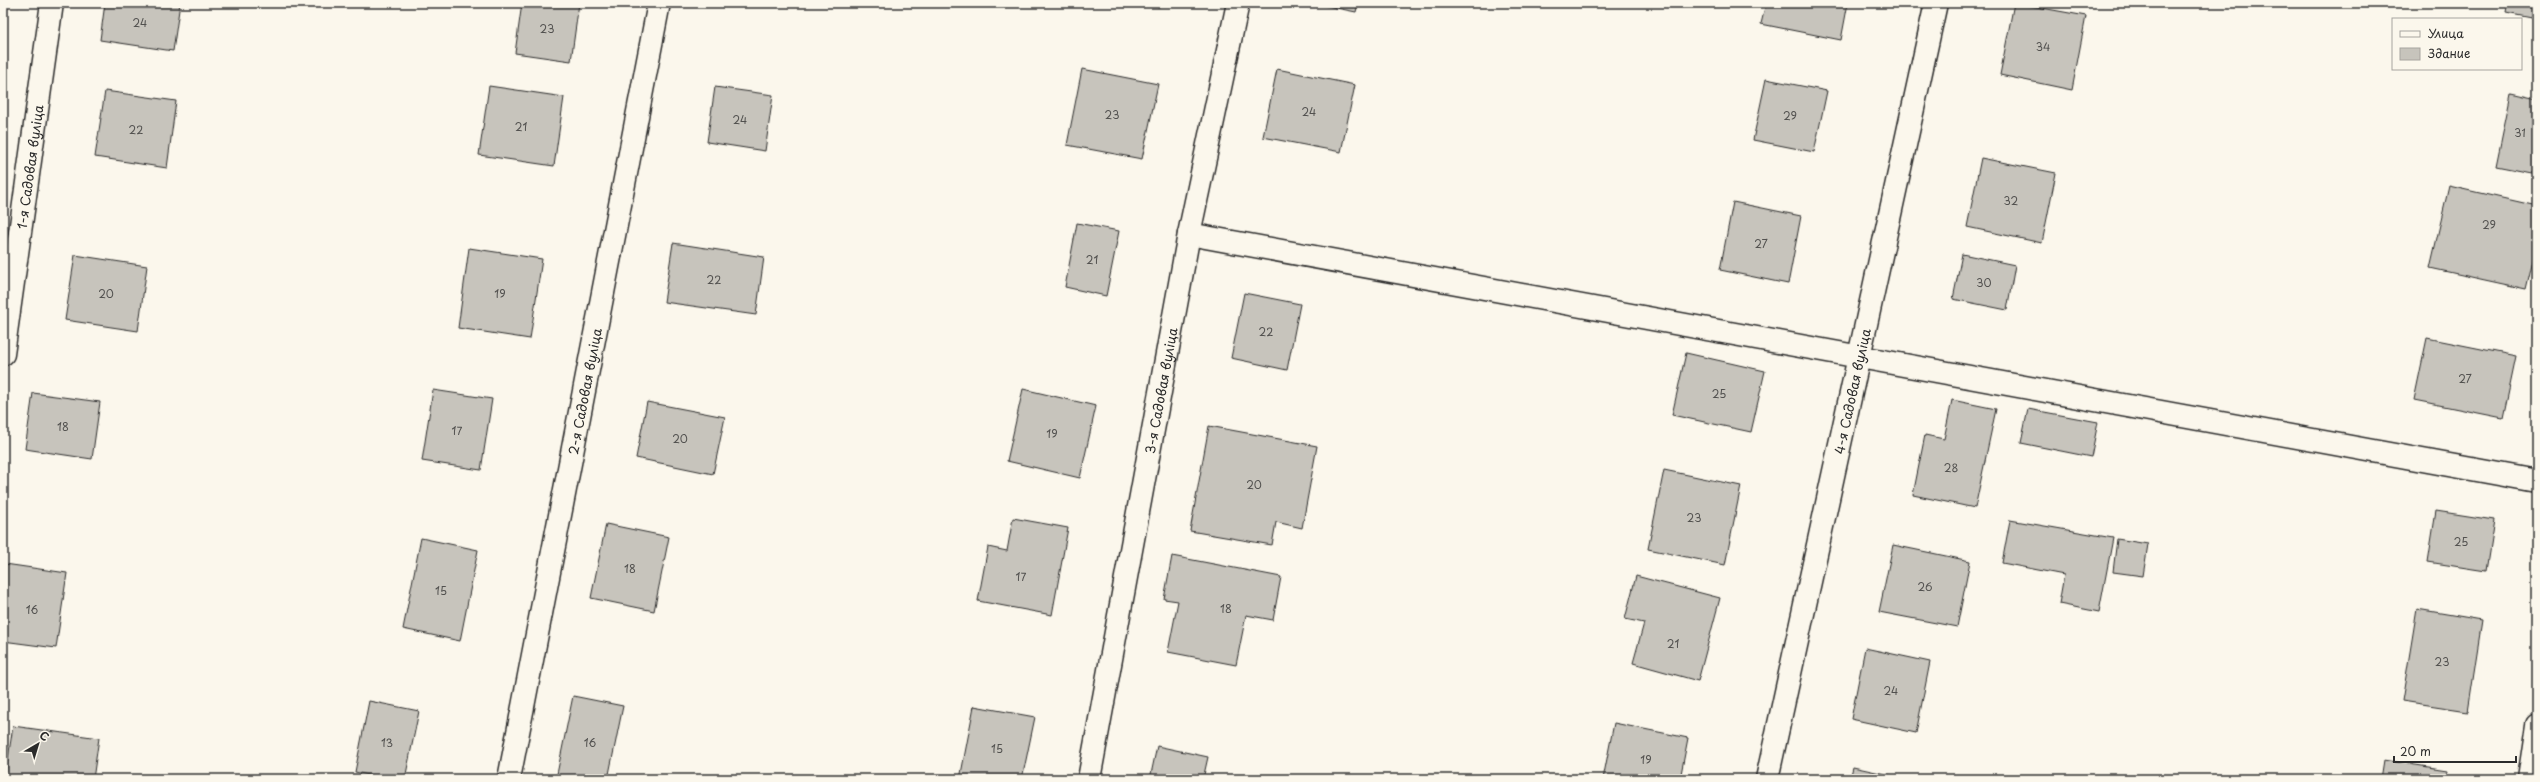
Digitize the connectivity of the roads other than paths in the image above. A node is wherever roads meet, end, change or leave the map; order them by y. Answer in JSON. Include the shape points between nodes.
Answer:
{"nodes":[{"id":1,"x":52,"y":3,"type":"edge"},
{"id":2,"x":659,"y":3,"type":"edge"},
{"id":3,"x":1238,"y":3,"type":"edge"},
{"id":4,"x":1936,"y":3,"type":"edge"},
{"id":5,"x":1189,"y":234,"type":"junction"},
{"id":6,"x":3,"y":354,"type":"edge"},
{"id":7,"x":1858,"y":357,"type":"junction"},
{"id":8,"x":2537,"y":481,"type":"edge"},
{"id":9,"x":2537,"y":725,"type":"edge"},
{"id":10,"x":509,"y":779,"type":"edge"},
{"id":11,"x":1089,"y":779,"type":"edge"},
{"id":12,"x":1767,"y":779,"type":"edge"},
{"id":13,"x":2529,"y":779,"type":"edge"}],
"edges":[{"from":1,"to":6,"type":"street","name":"1-я Садовая вуліца"},
{"from":2,"to":10,"type":"street","name":"2-я Садовая вуліца"},
{"from":3,"to":5,"type":"street","name":"3-я Садовая вуліца"},
{"from":4,"to":7,"type":"street","name":"4-я Садовая вуліца"},
{"from":5,"to":7,"type":"street"},
{"from":5,"to":11,"type":"street","name":"3-я Садовая вуліца"},
{"from":7,"to":8,"type":"street"},
{"from":7,"to":12,"type":"street","name":"4-я Садовая вуліца"},
{"from":9,"to":13,"type":"street"}]}
